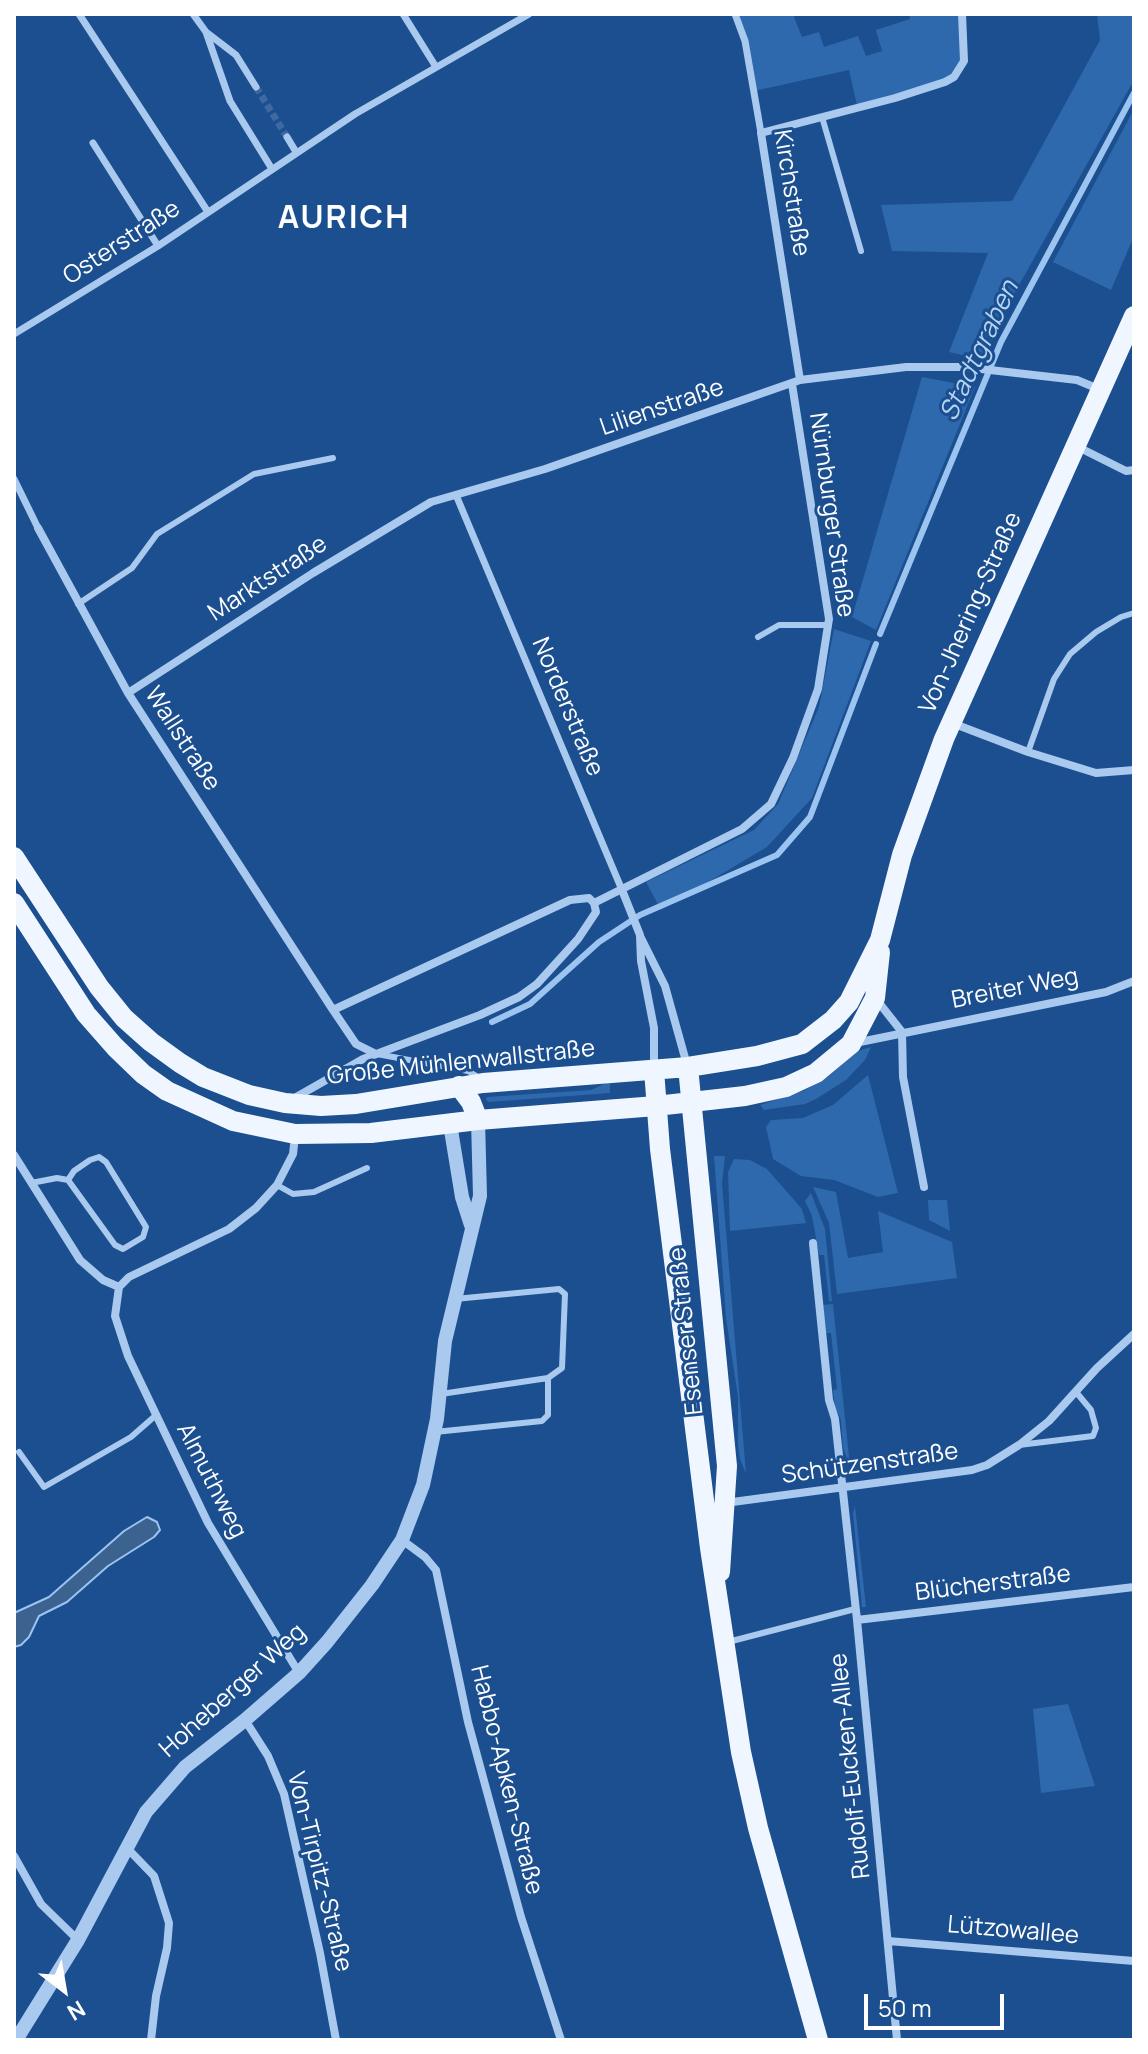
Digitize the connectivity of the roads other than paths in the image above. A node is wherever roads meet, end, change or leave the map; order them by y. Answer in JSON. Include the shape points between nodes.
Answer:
{"nodes":[{"id":1,"x":79,"y":14,"type":"edge"},
{"id":2,"x":193,"y":14,"type":"edge"},
{"id":3,"x":403,"y":14,"type":"edge"},
{"id":4,"x":529,"y":14,"type":"edge"},
{"id":5,"x":735,"y":14,"type":"edge"},
{"id":6,"x":962,"y":14,"type":"edge"},
{"id":7,"x":206,"y":32,"type":"junction"},
{"id":8,"x":436,"y":67,"type":"junction"},
{"id":9,"x":256,"y":87,"type":"tunnel mouth"},
{"id":10,"x":822,"y":117,"type":"junction"},
{"id":11,"x":761,"y":133,"type":"junction"},
{"id":12,"x":287,"y":137,"type":"tunnel mouth"},
{"id":13,"x":93,"y":143,"type":"dead end"},
{"id":14,"x":296,"y":152,"type":"junction"},
{"id":15,"x":272,"y":169,"type":"junction"},
{"id":16,"x":208,"y":212,"type":"junction"},
{"id":17,"x":158,"y":246,"type":"junction"},
{"id":18,"x":861,"y":251,"type":"dead end"},
{"id":19,"x":1134,"y":316,"type":"edge"},
{"id":20,"x":14,"y":334,"type":"edge"},
{"id":21,"x":796,"y":382,"type":"junction"},
{"id":22,"x":1101,"y":390,"type":"junction"},
{"id":23,"x":1075,"y":445,"type":"junction"},
{"id":24,"x":333,"y":458,"type":"dead end"},
{"id":25,"x":1134,"y":470,"type":"edge"},
{"id":26,"x":14,"y":479,"type":"edge"},
{"id":27,"x":456,"y":495,"type":"junction"},
{"id":28,"x":38,"y":528,"type":"joint"},
{"id":29,"x":78,"y":604,"type":"junction"},
{"id":30,"x":1134,"y":613,"type":"edge"},
{"id":31,"x":828,"y":625,"type":"junction"},
{"id":32,"x":758,"y":637,"type":"dead end"},
{"id":33,"x":128,"y":693,"type":"junction"},
{"id":34,"x":950,"y":722,"type":"junction"},
{"id":35,"x":1028,"y":752,"type":"junction"},
{"id":36,"x":1134,"y":770,"type":"edge"},
{"id":37,"x":15,"y":861,"type":"edge"},
{"id":38,"x":622,"y":890,"type":"junction"},
{"id":39,"x":23,"y":893,"type":"edge"},
{"id":40,"x":594,"y":903,"type":"junction"},
{"id":41,"x":64,"y":934,"type":"junction"},
{"id":42,"x":640,"y":934,"type":"junction"},
{"id":43,"x":880,"y":940,"type":"junction"},
{"id":44,"x":44,"y":946,"type":"junction"},
{"id":45,"x":1134,"y":981,"type":"edge"},
{"id":46,"x":875,"y":998,"type":"junction"},
{"id":47,"x":333,"y":1010,"type":"junction"},
{"id":48,"x":902,"y":1032,"type":"junction"},
{"id":49,"x":851,"y":1044,"type":"junction"},
{"id":50,"x":376,"y":1054,"type":"junction"},
{"id":51,"x":688,"y":1067,"type":"junction"},
{"id":52,"x":654,"y":1070,"type":"junction"},
{"id":53,"x":483,"y":1083,"type":"junction"},
{"id":54,"x":459,"y":1086,"type":"junction"},
{"id":55,"x":692,"y":1102,"type":"junction"},
{"id":56,"x":285,"y":1103,"type":"junction"},
{"id":57,"x":656,"y":1106,"type":"junction"},
{"id":58,"x":478,"y":1120,"type":"junction"},
{"id":59,"x":450,"y":1124,"type":"junction"},
{"id":60,"x":295,"y":1134,"type":"junction"},
{"id":61,"x":14,"y":1155,"type":"edge"},
{"id":62,"x":367,"y":1168,"type":"dead end"},
{"id":63,"x":68,"y":1180,"type":"junction"},
{"id":64,"x":31,"y":1183,"type":"junction"},
{"id":65,"x":277,"y":1185,"type":"junction"},
{"id":66,"x":924,"y":1187,"type":"dead end"},
{"id":67,"x":471,"y":1226,"type":"junction"},
{"id":68,"x":813,"y":1243,"type":"dead end"},
{"id":69,"x":118,"y":1292,"type":"junction"},
{"id":70,"x":455,"y":1299,"type":"junction"},
{"id":71,"x":1134,"y":1334,"type":"edge"},
{"id":72,"x":548,"y":1378,"type":"junction"},
{"id":73,"x":1076,"y":1392,"type":"junction"},
{"id":74,"x":440,"y":1394,"type":"junction"},
{"id":75,"x":155,"y":1416,"type":"junction"},
{"id":76,"x":435,"y":1432,"type":"junction"},
{"id":77,"x":1019,"y":1445,"type":"junction"},
{"id":78,"x":19,"y":1452,"type":"dead end"},
{"id":79,"x":842,"y":1487,"type":"junction"},
{"id":80,"x":727,"y":1503,"type":"junction"},
{"id":81,"x":705,"y":1505,"type":"junction"},
{"id":82,"x":402,"y":1540,"type":"junction"},
{"id":83,"x":1134,"y":1587,"type":"edge"},
{"id":84,"x":718,"y":1589,"type":"junction"},
{"id":85,"x":855,"y":1609,"type":"junction"},
{"id":86,"x":857,"y":1620,"type":"junction"},
{"id":87,"x":724,"y":1642,"type":"junction"},
{"id":88,"x":299,"y":1673,"type":"junction"},
{"id":89,"x":245,"y":1720,"type":"junction"},
{"id":90,"x":126,"y":1847,"type":"junction"},
{"id":91,"x":14,"y":1856,"type":"edge"},
{"id":92,"x":78,"y":1940,"type":"junction"},
{"id":93,"x":888,"y":1941,"type":"junction"},
{"id":94,"x":1134,"y":1961,"type":"edge"},
{"id":95,"x":16,"y":2040,"type":"edge"},
{"id":96,"x":151,"y":2040,"type":"edge"},
{"id":97,"x":336,"y":2040,"type":"edge"},
{"id":98,"x":561,"y":2040,"type":"edge"},
{"id":99,"x":818,"y":2040,"type":"edge"},
{"id":100,"x":897,"y":2040,"type":"edge"}],
"edges":[{"from":1,"to":16,"type":"street"},
{"from":2,"to":7,"type":"street"},
{"from":3,"to":8,"type":"street"},
{"from":4,"to":8,"type":"street","name":"Osterstraße"},
{"from":5,"to":11,"type":"street","name":"Kirchstraße","via":[[745,41]]},
{"from":6,"to":10,"type":"street","via":[[965,54],[954,77],[929,89]]},
{"from":7,"to":9,"type":"street","via":[[236,55]]},
{"from":7,"to":15,"type":"street","via":[[230,101]]},
{"from":8,"to":14,"type":"street","name":"Osterstraße"},
{"from":10,"to":11,"type":"street"},
{"from":10,"to":18,"type":"lane"},
{"from":11,"to":21,"type":"street","name":"Kirchstraße"},
{"from":12,"to":14,"type":"street"},
{"from":13,"to":17,"type":"street"},
{"from":14,"to":15,"type":"street","name":"Osterstraße"},
{"from":15,"to":16,"type":"street","name":"Osterstraße"},
{"from":16,"to":17,"type":"street","name":"Osterstraße"},
{"from":17,"to":20,"type":"street","name":"Osterstraße"},
{"from":19,"to":22,"type":"main road","name":"Von-Jhering-Straße"},
{"from":21,"to":22,"type":"street","name":"Lilienstraße","via":[[906,367],[964,367],[1077,380]]},
{"from":21,"to":27,"type":"street","name":"Lilienstraße"},
{"from":21,"to":31,"type":"street","name":"Nürnburger Straße"},
{"from":22,"to":23,"type":"main road","name":"Von-Jhering-Straße"},
{"from":23,"to":25,"type":"street","via":[[1126,471]]},
{"from":23,"to":34,"type":"main road","name":"Von-Jhering-Straße"},
{"from":24,"to":29,"type":"lane","via":[[254,474],[157,534],[132,568]]},
{"from":26,"to":28,"type":"street","name":"Wallstraße"},
{"from":27,"to":33,"type":"street","name":"Marktstraße","via":[[431,502],[313,573]]},
{"from":27,"to":38,"type":"street","name":"Norderstraße"},
{"from":28,"to":29,"type":"street","name":"Wallstraße"},
{"from":29,"to":33,"type":"street","name":"Wallstraße"},
{"from":30,"to":35,"type":"lane","via":[[1096,632],[1070,654],[1054,679]]},
{"from":31,"to":32,"type":"lane","via":[[779,625]]},
{"from":31,"to":38,"type":"street","name":"Nürnburger Straße","via":[[818,689],[771,804],[742,829]]},
{"from":33,"to":47,"type":"street","name":"Wallstraße"},
{"from":34,"to":35,"type":"street"},
{"from":34,"to":43,"type":"main road","name":"Von-Jhering-Straße","via":[[902,855]]},
{"from":35,"to":36,"type":"street","via":[[1096,773]]},
{"from":37,"to":39,"type":"main road","name":"Große Mühlenwallstraße"},
{"from":38,"to":40,"type":"street","name":"Nürnburger Straße"},
{"from":38,"to":42,"type":"street","name":"Norderstraße"},
{"from":39,"to":41,"type":"main road","name":"Große Mühlenwallstraße"},
{"from":39,"to":44,"type":"main road","name":"Große Mühlenwallstraße"},
{"from":40,"to":47,"type":"street","via":[[589,898],[570,900]]},
{"from":40,"to":50,"type":"street","via":[[596,912],[578,939],[519,997]]},
{"from":41,"to":44,"type":"lane"},
{"from":41,"to":44,"type":"lane"},
{"from":41,"to":56,"type":"main road","name":"Große Mühlenwallstraße","via":[[124,1018],[151,1042],[203,1077]]},
{"from":42,"to":51,"type":"street","name":"Norderstraße","via":[[665,986]]},
{"from":42,"to":52,"type":"street","name":"Norderstraße","via":[[654,1028]]},
{"from":43,"to":46,"type":"main road","name":"Von-Jhering-Straße"},
{"from":43,"to":51,"type":"main road","name":"Von-Jhering-Straße","via":[[849,1002],[802,1044]]},
{"from":44,"to":60,"type":"main road","name":"Große Mühlenwallstraße","via":[[86,1014],[143,1074],[233,1121]]},
{"from":45,"to":48,"type":"street","name":"Breiter Weg","via":[[1106,992]]},
{"from":46,"to":48,"type":"street"},
{"from":46,"to":49,"type":"main road","name":"Von-Jhering-Straße"},
{"from":47,"to":50,"type":"street","name":"Wallstraße","via":[[356,1044]]},
{"from":48,"to":49,"type":"street","name":"Breiter Weg"},
{"from":48,"to":66,"type":"street","via":[[903,1077]]},
{"from":49,"to":55,"type":"main road","name":"Von-Jhering-Straße","via":[[816,1073],[786,1087]]},
{"from":50,"to":53,"type":"lane","via":[[468,1071]]},
{"from":50,"to":56,"type":"street"},
{"from":51,"to":52,"type":"main road","name":"Große Mühlenwallstraße"},
{"from":51,"to":55,"type":"main road","name":"Esenser Straße"},
{"from":52,"to":53,"type":"main road","name":"Große Mühlenwallstraße"},
{"from":52,"to":57,"type":"main road","name":"Esenser Straße"},
{"from":53,"to":54,"type":"main road","name":"Große Mühlenwallstraße"},
{"from":54,"to":56,"type":"main road","name":"Große Mühlenwallstraße","via":[[356,1104]]},
{"from":54,"to":58,"type":"main road","name":"Hoheberger Weg"},
{"from":54,"to":59,"type":"main road","name":"Hoheberger Weg"},
{"from":55,"to":57,"type":"main road","name":"Große Mühlenwallstraße"},
{"from":55,"to":80,"type":"main road","name":"Esenser Straße"},
{"from":57,"to":58,"type":"main road","name":"Große Mühlenwallstraße"},
{"from":57,"to":81,"type":"main road","name":"Esenser Straße"},
{"from":58,"to":59,"type":"main road","name":"Große Mühlenwallstraße"},
{"from":58,"to":67,"type":"street","name":"Hoheberger Weg","via":[[480,1196]]},
{"from":59,"to":60,"type":"main road","name":"Große Mühlenwallstraße"},
{"from":59,"to":67,"type":"street","name":"Hoheberger Weg"},
{"from":60,"to":65,"type":"street","via":[[293,1154]]},
{"from":61,"to":64,"type":"street"},
{"from":62,"to":65,"type":"lane","via":[[314,1192],[293,1194]]},
{"from":63,"to":63,"type":"lane","via":[[115,1245],[123,1249],[143,1237],[146,1227],[106,1162],[99,1157],[90,1160]]},
{"from":63,"to":64,"type":"lane"},
{"from":64,"to":69,"type":"street","via":[[87,1269]]},
{"from":65,"to":69,"type":"street","via":[[229,1229],[129,1277]]},
{"from":67,"to":70,"type":"street","name":"Hoheberger Weg"},
{"from":68,"to":79,"type":"street","name":"Rudolf-Eucken-Allee"},
{"from":69,"to":75,"type":"street","name":"Almuthweg","via":[[115,1316]]},
{"from":70,"to":72,"type":"lane","via":[[559,1289],[565,1294],[562,1368]]},
{"from":70,"to":74,"type":"street","name":"Hoheberger Weg"},
{"from":71,"to":73,"type":"street","name":"Schützenstraße"},
{"from":72,"to":74,"type":"lane"},
{"from":72,"to":76,"type":"lane","via":[[548,1415],[542,1421]]},
{"from":73,"to":77,"type":"street","name":"Schützenstraße"},
{"from":73,"to":77,"type":"lane","via":[[1091,1410],[1093,1436]]},
{"from":74,"to":76,"type":"street","name":"Hoheberger Weg"},
{"from":75,"to":78,"type":"lane","via":[[131,1437],[44,1487]]},
{"from":75,"to":88,"type":"street","name":"Almuthweg","via":[[208,1523]]},
{"from":76,"to":82,"type":"street","name":"Hoheberger Weg","via":[[423,1485]]},
{"from":77,"to":79,"type":"street","name":"Schützenstraße","via":[[972,1470]]},
{"from":79,"to":80,"type":"street","name":"Schützenstraße"},
{"from":79,"to":85,"type":"street","name":"Rudolf-Eucken-Allee"},
{"from":80,"to":81,"type":"street","name":"Schützenstraße"},
{"from":80,"to":84,"type":"main road","name":"Esenser Straße"},
{"from":81,"to":84,"type":"main road","name":"Esenser Straße"},
{"from":82,"to":88,"type":"street","name":"Hoheberger Weg"},
{"from":82,"to":98,"type":"street","name":"Habbo-Apken-Straße","via":[[436,1570],[468,1722]]},
{"from":83,"to":86,"type":"street","name":"Blücherstraße"},
{"from":84,"to":87,"type":"main road","name":"Esenser Straße"},
{"from":85,"to":86,"type":"street","name":"Rudolf-Eucken-Allee"},
{"from":85,"to":87,"type":"lane"},
{"from":86,"to":93,"type":"street","name":"Rudolf-Eucken-Allee"},
{"from":87,"to":99,"type":"main road","name":"Esenser Straße","via":[[758,1828]]},
{"from":88,"to":89,"type":"street","name":"Hoheberger Weg"},
{"from":89,"to":90,"type":"street","name":"Hoheberger Weg","via":[[185,1767],[146,1812]]},
{"from":89,"to":97,"type":"street","name":"Von-Tirpitz-Straße","via":[[284,1794]]},
{"from":90,"to":92,"type":"street","name":"Hoheberger Weg"},
{"from":90,"to":96,"type":"street","via":[[154,1876],[169,1923]]},
{"from":91,"to":92,"type":"street","via":[[41,1904]]},
{"from":92,"to":95,"type":"street","name":"Hoheberger Weg"},
{"from":93,"to":94,"type":"street","name":"Lützowallee"},
{"from":93,"to":100,"type":"street","name":"Rudolf-Eucken-Allee"}]}
